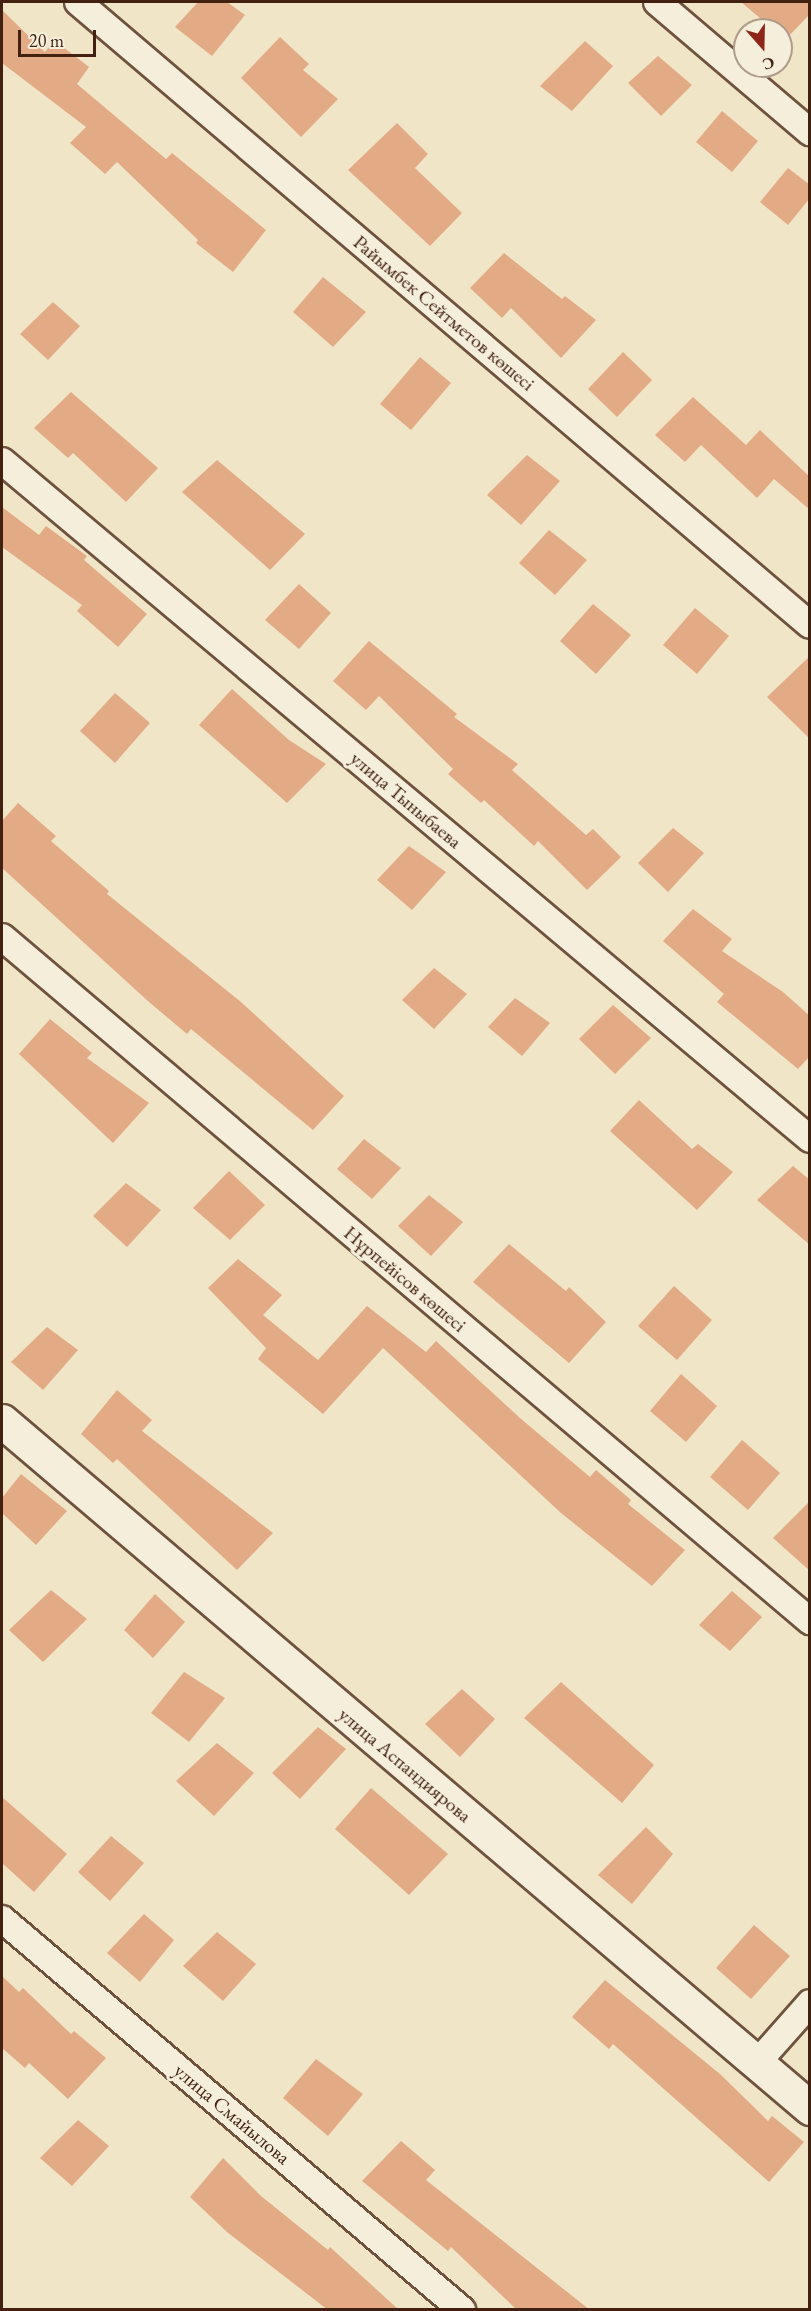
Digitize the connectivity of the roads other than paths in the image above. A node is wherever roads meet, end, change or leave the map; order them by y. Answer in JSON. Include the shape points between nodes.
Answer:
{"nodes":[{"id":1,"x":78,"y":2,"type":"edge"},
{"id":2,"x":657,"y":2,"type":"edge"},
{"id":3,"x":810,"y":132,"type":"edge"},
{"id":4,"x":2,"y":461,"type":"edge"},
{"id":5,"x":810,"y":625,"type":"edge"},
{"id":6,"x":2,"y":937,"type":"edge"},
{"id":7,"x":810,"y":1139,"type":"edge"},
{"id":8,"x":2,"y":1421,"type":"edge"},
{"id":9,"x":810,"y":1621,"type":"edge"},
{"id":10,"x":2,"y":1919,"type":"edge"},
{"id":11,"x":810,"y":2003,"type":"edge"},
{"id":12,"x":757,"y":2063,"type":"junction"},
{"id":13,"x":810,"y":2108,"type":"edge"},
{"id":14,"x":462,"y":2310,"type":"edge"}],
"edges":[{"from":1,"to":5,"type":"street","name":"Райымбек Сейтметов көшесі"},
{"from":2,"to":3,"type":"street"},
{"from":4,"to":7,"type":"street","name":"улица Тыныбаева"},
{"from":6,"to":9,"type":"street","name":"Нұрпейісов көшесі"},
{"from":8,"to":12,"type":"street","name":"улица Аспандиярова"},
{"from":10,"to":14,"type":"street","name":"улица Смайылова"},
{"from":11,"to":12,"type":"street"},
{"from":12,"to":13,"type":"street","name":"улица Аспандиярова"}]}
